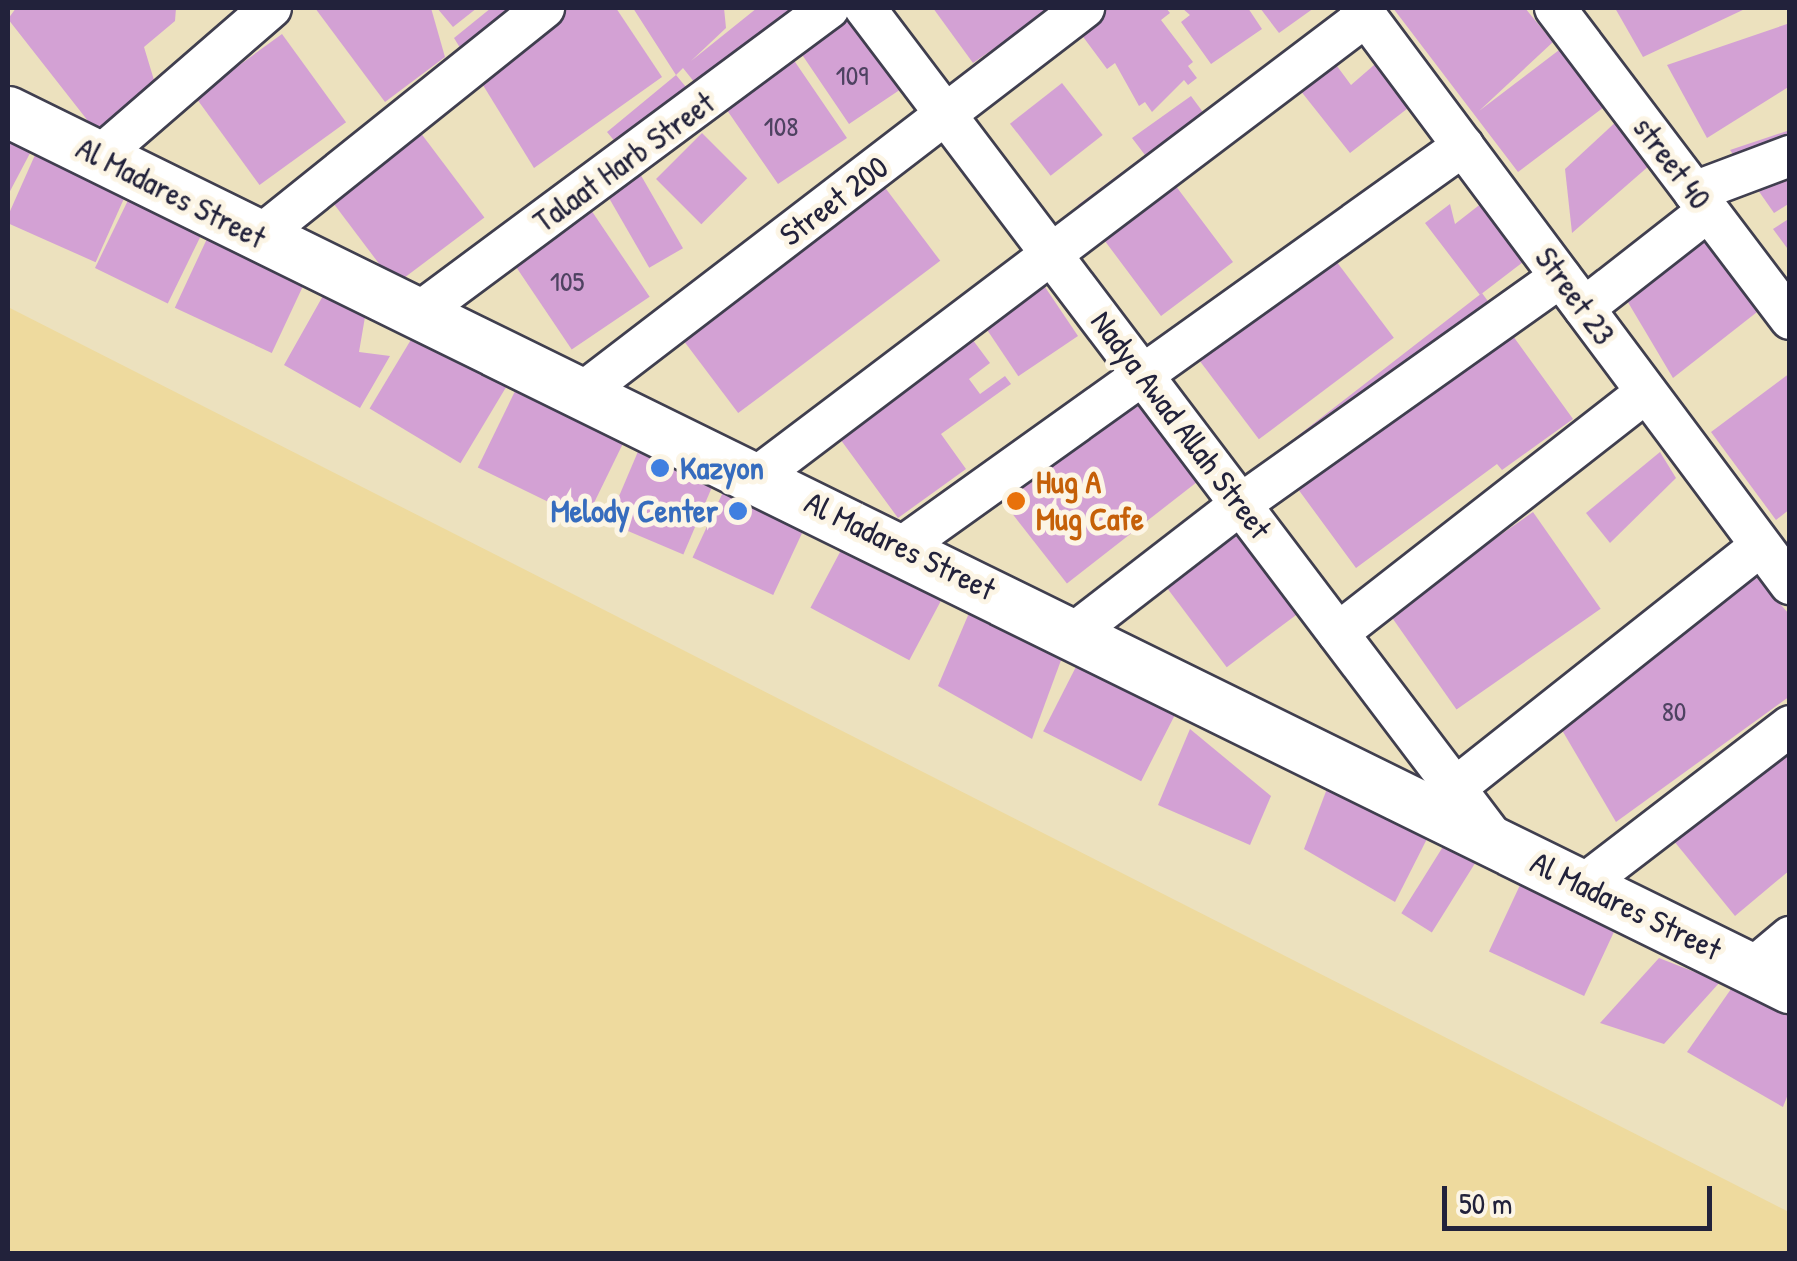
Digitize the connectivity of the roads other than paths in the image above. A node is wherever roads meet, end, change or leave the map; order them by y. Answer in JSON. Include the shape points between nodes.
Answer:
{"nodes":[{"id":1,"x":271,"y":8,"type":"edge"},
{"id":2,"x":544,"y":8,"type":"edge"},
{"id":3,"x":829,"y":8,"type":"edge"},
{"id":4,"x":865,"y":8,"type":"edge"},
{"id":5,"x":1084,"y":8,"type":"edge"},
{"id":6,"x":1555,"y":8,"type":"edge"},
{"id":7,"x":1363,"y":12,"type":"edge"},
{"id":8,"x":8,"y":112,"type":"edge"},
{"id":9,"x":946,"y":115,"type":"junction"},
{"id":10,"x":1463,"y":146,"type":"junction"},
{"id":11,"x":100,"y":155,"type":"junction"},
{"id":12,"x":1790,"y":156,"type":"edge"},
{"id":13,"x":1701,"y":202,"type":"junction"},
{"id":14,"x":258,"y":238,"type":"junction"},
{"id":15,"x":1053,"y":256,"type":"junction"},
{"id":16,"x":1573,"y":293,"type":"junction"},
{"id":17,"x":417,"y":314,"type":"junction"},
{"id":18,"x":1790,"y":320,"type":"edge"},
{"id":19,"x":1146,"y":378,"type":"junction"},
{"id":20,"x":1646,"y":392,"type":"junction"},
{"id":21,"x":582,"y":394,"type":"junction"},
{"id":22,"x":758,"y":476,"type":"junction"},
{"id":23,"x":1241,"y":504,"type":"junction"},
{"id":24,"x":1760,"y":546,"type":"junction"},
{"id":25,"x":902,"y":547,"type":"junction"},
{"id":26,"x":1789,"y":583,"type":"edge"},
{"id":27,"x":1074,"y":633,"type":"junction"},
{"id":28,"x":1338,"y":633,"type":"junction"},
{"id":29,"x":1790,"y":726,"type":"edge"},
{"id":30,"x":1455,"y":788,"type":"junction"},
{"id":31,"x":1496,"y":842,"type":"junction"},
{"id":32,"x":1583,"y":884,"type":"junction"},
{"id":33,"x":1790,"y":937,"type":"edge"},
{"id":34,"x":1771,"y":978,"type":"edge"}],
"edges":[{"from":1,"to":11,"type":"street"},
{"from":2,"to":14,"type":"street"},
{"from":3,"to":17,"type":"street","name":"Talaat Harb Street"},
{"from":4,"to":9,"type":"street","name":"Nadya Awad Allah Street"},
{"from":5,"to":9,"type":"street","name":"Street 200"},
{"from":6,"to":13,"type":"street","name":"street 40"},
{"from":7,"to":10,"type":"street","name":"Street 23"},
{"from":7,"to":15,"type":"street"},
{"from":8,"to":11,"type":"street","name":"Al Madares Street"},
{"from":9,"to":15,"type":"street","name":"Nadya Awad Allah Street"},
{"from":9,"to":21,"type":"street","name":"Street 200"},
{"from":10,"to":16,"type":"street","name":"Street 23"},
{"from":10,"to":19,"type":"street"},
{"from":11,"to":14,"type":"street","name":"Al Madares Street"},
{"from":12,"to":13,"type":"street"},
{"from":13,"to":16,"type":"street"},
{"from":13,"to":18,"type":"street","name":"street 40"},
{"from":14,"to":17,"type":"street","name":"Al Madares Street"},
{"from":15,"to":19,"type":"street","name":"Nadya Awad Allah Street"},
{"from":15,"to":22,"type":"street"},
{"from":16,"to":20,"type":"street","name":"Street 23"},
{"from":16,"to":23,"type":"street"},
{"from":17,"to":21,"type":"street","name":"Al Madares Street"},
{"from":19,"to":23,"type":"street","name":"Nadya Awad Allah Street"},
{"from":19,"to":25,"type":"street"},
{"from":20,"to":24,"type":"street","name":"Street 23"},
{"from":20,"to":28,"type":"street"},
{"from":21,"to":22,"type":"street","name":"Al Madares Street"},
{"from":22,"to":25,"type":"street","name":"Al Madares Street"},
{"from":23,"to":27,"type":"street"},
{"from":23,"to":28,"type":"street","name":"Nadya Awad Allah Street"},
{"from":24,"to":26,"type":"street","name":"Street 23"},
{"from":24,"to":30,"type":"street"},
{"from":25,"to":27,"type":"street","name":"Al Madares Street"},
{"from":27,"to":31,"type":"street","name":"Al Madares Street"},
{"from":28,"to":30,"type":"street","name":"Nadya Awad Allah Street"},
{"from":29,"to":32,"type":"street"},
{"from":30,"to":31,"type":"street","name":"Nadya Awad Allah Street"},
{"from":31,"to":32,"type":"street","name":"Al Madares Street"},
{"from":32,"to":34,"type":"street","name":"Al Madares Street"},
{"from":33,"to":34,"type":"street"}]}
